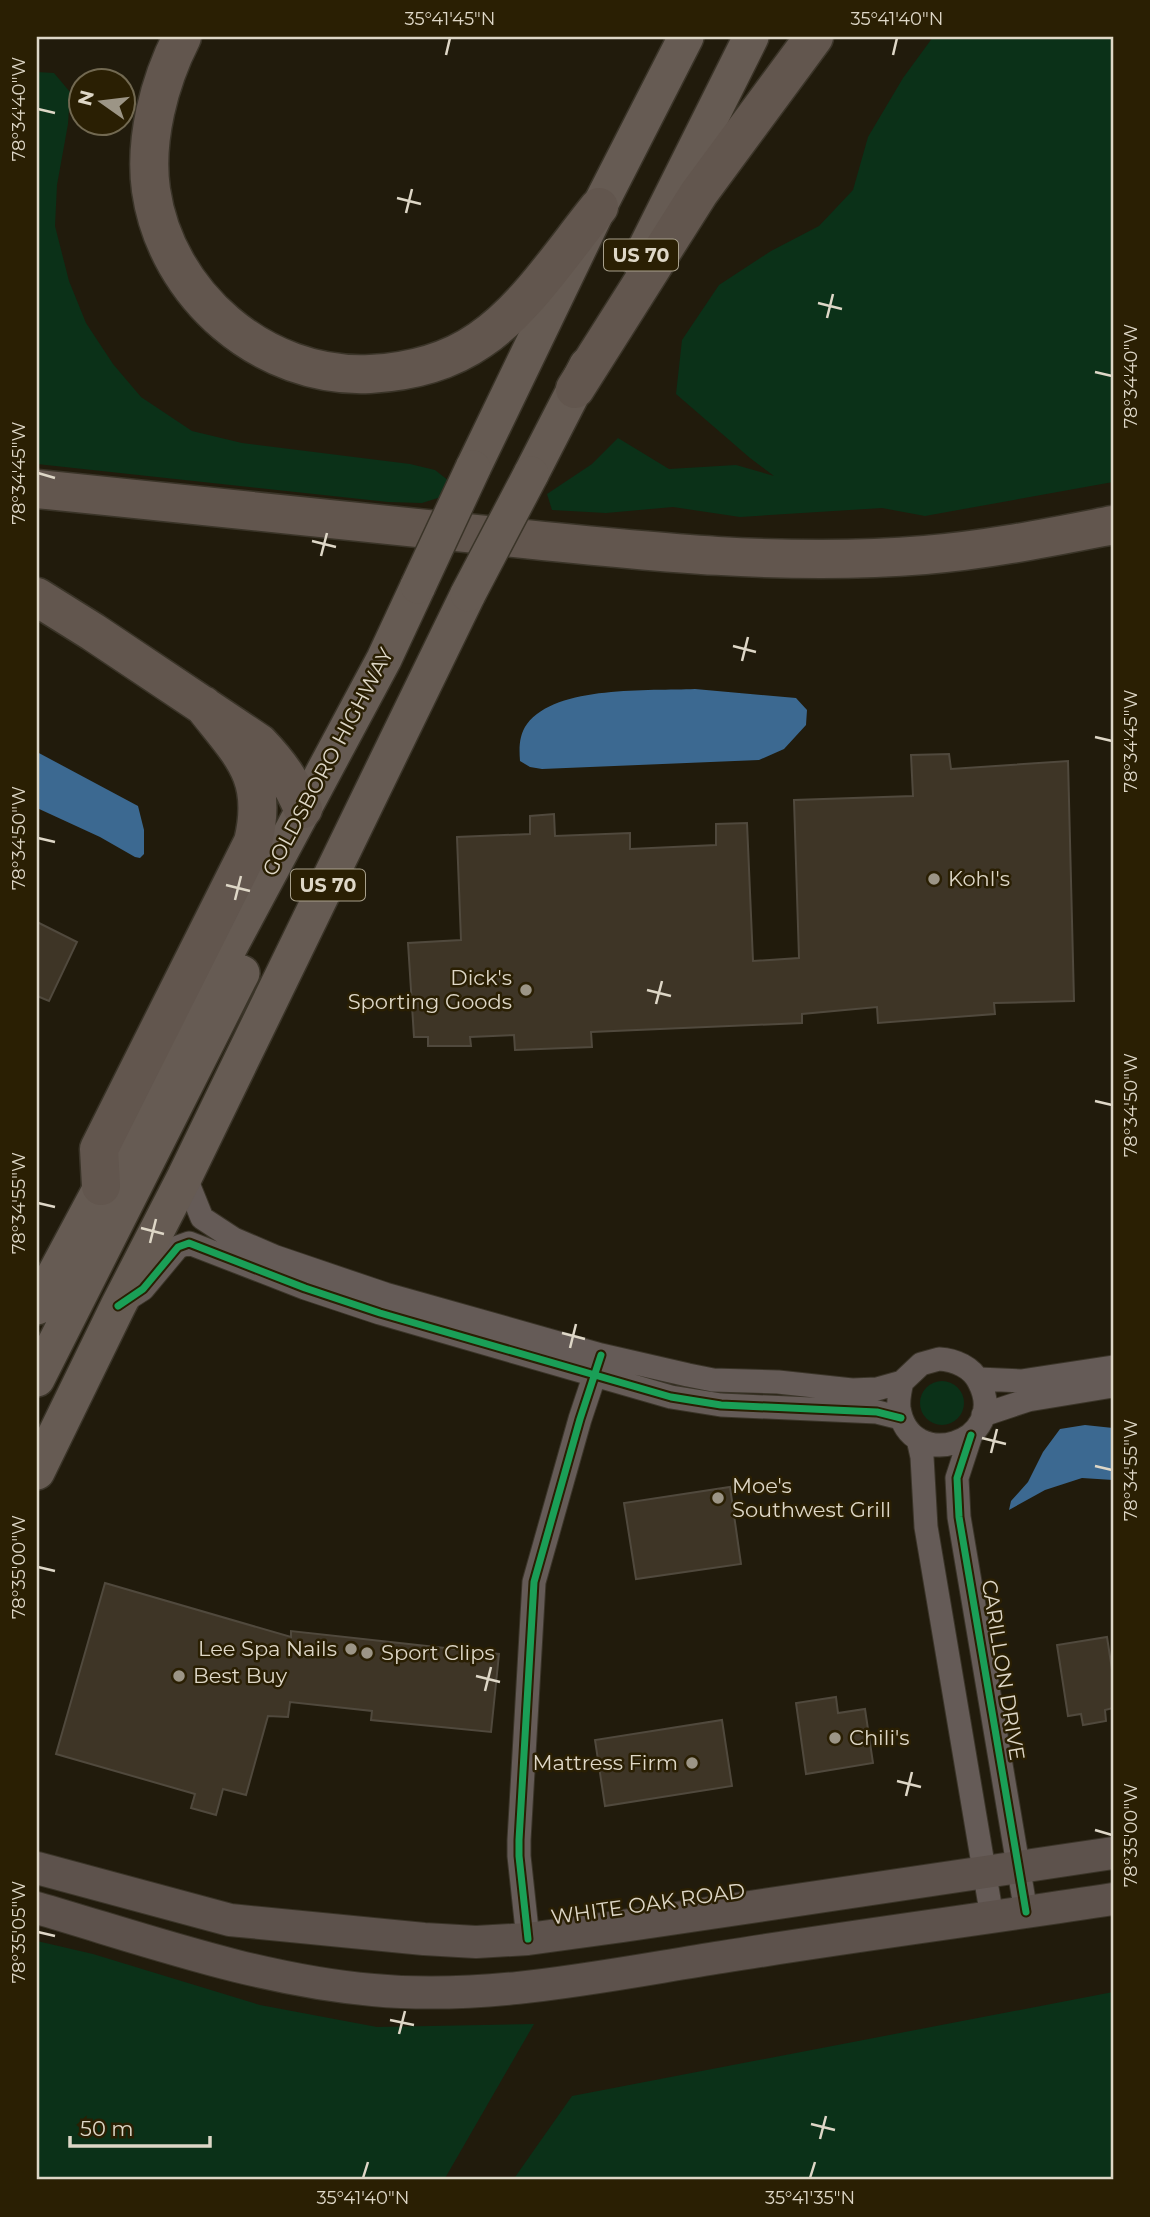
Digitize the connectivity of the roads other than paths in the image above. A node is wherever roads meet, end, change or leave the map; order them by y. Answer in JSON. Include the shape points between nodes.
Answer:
{"nodes":[{"id":1,"x":182,"y":37,"type":"edge"},
{"id":2,"x":686,"y":37,"type":"edge"},
{"id":3,"x":751,"y":37,"type":"edge"},
{"id":4,"x":814,"y":37,"type":"edge"},
{"id":5,"x":599,"y":207,"type":"junction"},
{"id":6,"x":575,"y":389,"type":"junction"},
{"id":7,"x":37,"y":489,"type":"edge"},
{"id":8,"x":1113,"y":525,"type":"edge"},
{"id":9,"x":37,"y":597,"type":"edge"},
{"id":10,"x":203,"y":705,"type":"junction"},
{"id":11,"x":303,"y":809,"type":"junction"},
{"id":12,"x":185,"y":1176,"type":"junction"},
{"id":13,"x":100,"y":1186,"type":"junction"},
{"id":14,"x":118,"y":1306,"type":"junction"},
{"id":15,"x":37,"y":1307,"type":"edge"},
{"id":16,"x":598,"y":1364,"type":"junction"},
{"id":17,"x":1113,"y":1367,"type":"edge"},
{"id":18,"x":37,"y":1379,"type":"edge"},
{"id":19,"x":978,"y":1379,"type":"junction"},
{"id":20,"x":902,"y":1381,"type":"junction"},
{"id":21,"x":1113,"y":1386,"type":"edge"},
{"id":22,"x":983,"y":1415,"type":"junction"},
{"id":23,"x":901,"y":1418,"type":"junction"},
{"id":24,"x":971,"y":1435,"type":"junction"},
{"id":25,"x":918,"y":1439,"type":"junction"},
{"id":26,"x":37,"y":1472,"type":"edge"},
{"id":27,"x":1113,"y":1853,"type":"edge"},
{"id":28,"x":1018,"y":1867,"type":"junction"},
{"id":29,"x":37,"y":1868,"type":"edge"},
{"id":30,"x":986,"y":1872,"type":"junction"},
{"id":31,"x":1113,"y":1899,"type":"edge"},
{"id":32,"x":37,"y":1908,"type":"edge"},
{"id":33,"x":1026,"y":1912,"type":"junction"},
{"id":34,"x":992,"y":1917,"type":"junction"},
{"id":35,"x":528,"y":1939,"type":"junction"}],
"edges":[{"from":1,"to":5,"type":"highway","via":[[162,88],[149,156],[158,221],[201,301],[242,337],[291,363],[324,371],[387,373],[413,369],[470,346],[518,307]]},
{"from":2,"to":5,"type":"main road","number":"US 70"},
{"from":3,"to":6,"type":"main road","number":"US 70"},
{"from":4,"to":6,"type":"highway","via":[[699,192]]},
{"from":5,"to":11,"type":"main road","name":"GOLDSBORO HIGHWAY","number":"US 70","bridge":true,"via":[[384,659]]},
{"from":6,"to":12,"type":"main road","number":"US 70","bridge":true,"via":[[468,594]]},
{"from":7,"to":8,"type":"highway","via":[[627,549],[761,558],[926,555]]},
{"from":9,"to":10,"type":"highway"},
{"from":10,"to":11,"type":"highway","via":[[259,743],[280,765]]},
{"from":10,"to":13,"type":"highway","via":[[253,774],[258,820],[253,842],[99,1149]]},
{"from":11,"to":13,"type":"main road","name":"GOLDSBORO HIGHWAY","number":"US 70"},
{"from":11,"to":18,"type":"main road","via":[[288,882]]},
{"from":12,"to":14,"type":"main road","number":"US 70"},
{"from":12,"to":16,"type":"street","via":[[202,1219],[234,1239]]},
{"from":13,"to":15,"type":"main road","name":"GOLDSBORO HIGHWAY","number":"US 70"},
{"from":14,"to":16,"type":"street","via":[[143,1289],[178,1247],[189,1243],[380,1313]]},
{"from":14,"to":26,"type":"main road","number":"US 70"},
{"from":16,"to":20,"type":"street","via":[[713,1380],[852,1390],[877,1390]]},
{"from":16,"to":23,"type":"street","via":[[671,1397],[721,1405],[877,1412]]},
{"from":16,"to":35,"type":"street","via":[[534,1582],[519,1840]]},
{"from":17,"to":19,"type":"street","via":[[1021,1381]]},
{"from":19,"to":20,"type":"street","via":[[963,1365],[939,1359],[921,1364]]},
{"from":19,"to":22,"type":"street","via":[[985,1401]]},
{"from":20,"to":23,"type":"street"},
{"from":21,"to":22,"type":"street","via":[[1028,1400]]},
{"from":22,"to":24,"type":"street"},
{"from":23,"to":25,"type":"street"},
{"from":24,"to":25,"type":"street","via":[[947,1446]]},
{"from":24,"to":28,"type":"street","name":"CARILLON DRIVE","via":[[957,1478],[959,1517]]},
{"from":25,"to":30,"type":"street","via":[[926,1527]]},
{"from":27,"to":28,"type":"main road","name":"WHITE OAK ROAD"},
{"from":28,"to":30,"type":"main road","name":"WHITE OAK ROAD"},
{"from":28,"to":33,"type":"street","name":"CARILLON DRIVE"},
{"from":29,"to":35,"type":"main road","name":"WHITE OAK ROAD","via":[[230,1920],[424,1939]]},
{"from":30,"to":34,"type":"street"},
{"from":30,"to":35,"type":"main road","name":"WHITE OAK ROAD"},
{"from":31,"to":33,"type":"main road"},
{"from":32,"to":34,"type":"main road","via":[[296,1979],[446,1994],[545,1984]]},
{"from":33,"to":34,"type":"main road"}]}
